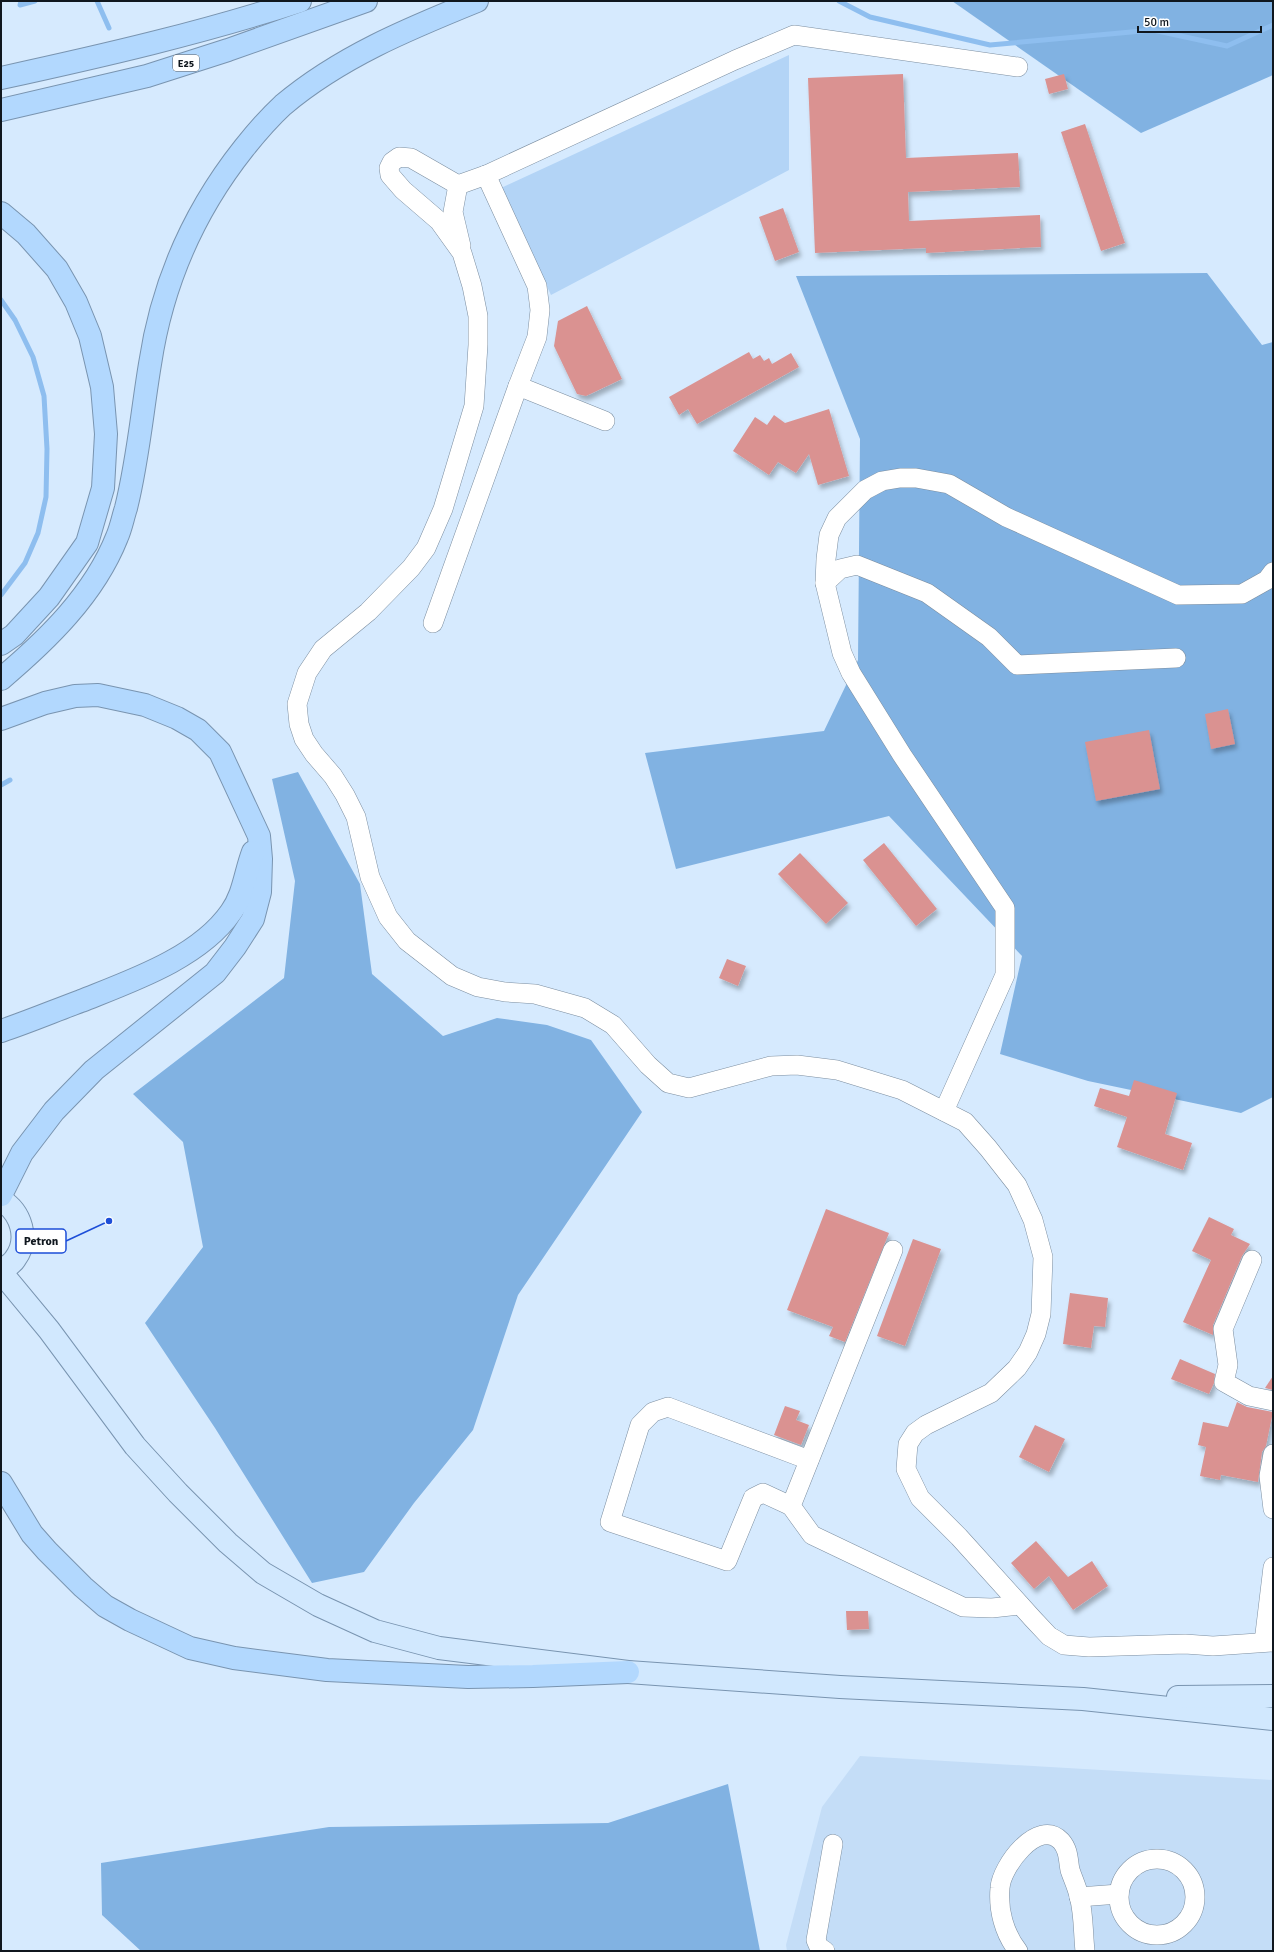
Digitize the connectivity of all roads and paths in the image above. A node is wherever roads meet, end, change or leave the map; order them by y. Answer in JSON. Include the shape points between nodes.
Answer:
{"nodes":[{"id":1,"x":300,"y":1,"type":"edge"},
{"id":2,"x":366,"y":1,"type":"edge"},
{"id":3,"x":477,"y":1,"type":"edge"},
{"id":4,"x":1018,"y":67,"type":"dead end"},
{"id":5,"x":1,"y":78,"type":"edge"},
{"id":6,"x":1,"y":110,"type":"edge"},
{"id":7,"x":486,"y":175,"type":"junction"},
{"id":8,"x":458,"y":185,"type":"junction"},
{"id":9,"x":1,"y":213,"type":"edge"},
{"id":10,"x":462,"y":253,"type":"junction"},
{"id":11,"x":518,"y":386,"type":"junction"},
{"id":12,"x":605,"y":421,"type":"dead end"},
{"id":13,"x":1273,"y":572,"type":"edge"},
{"id":14,"x":825,"y":583,"type":"junction"},
{"id":15,"x":433,"y":623,"type":"dead end"},
{"id":16,"x":1,"y":644,"type":"edge"},
{"id":17,"x":1176,"y":658,"type":"dead end"},
{"id":18,"x":1,"y":680,"type":"edge"},
{"id":19,"x":1,"y":719,"type":"edge"},
{"id":20,"x":258,"y":836,"type":"junction"},
{"id":21,"x":1,"y":1032,"type":"edge"},
{"id":22,"x":944,"y":1111,"type":"junction"},
{"id":23,"x":1,"y":1195,"type":"edge"},
{"id":24,"x":1,"y":1200,"type":"edge"},
{"id":25,"x":893,"y":1250,"type":"dead end"},
{"id":26,"x":1252,"y":1260,"type":"dead end"},
{"id":27,"x":1,"y":1272,"type":"edge"},
{"id":28,"x":1273,"y":1401,"type":"edge"},
{"id":29,"x":1273,"y":1454,"type":"edge"},
{"id":30,"x":809,"y":1460,"type":"junction"},
{"id":31,"x":1,"y":1483,"type":"edge"},
{"id":32,"x":791,"y":1506,"type":"junction"},
{"id":33,"x":1273,"y":1509,"type":"edge"},
{"id":34,"x":1273,"y":1567,"type":"edge"},
{"id":35,"x":1020,"y":1605,"type":"junction"},
{"id":36,"x":1269,"y":1642,"type":"edge"},
{"id":37,"x":628,"y":1672,"type":"junction"},
{"id":38,"x":1273,"y":1696,"type":"edge"},
{"id":39,"x":1083,"y":1699,"type":"junction"},
{"id":40,"x":1273,"y":1719,"type":"edge"},
{"id":41,"x":833,"y":1844,"type":"dead end"},
{"id":42,"x":1119,"y":1894,"type":"junction"},
{"id":43,"x":1079,"y":1897,"type":"junction"},
{"id":44,"x":1083,"y":1918,"type":"junction"},
{"id":45,"x":825,"y":1951,"type":"edge"},
{"id":46,"x":1018,"y":1951,"type":"edge"},
{"id":47,"x":1073,"y":1951,"type":"edge"},
{"id":48,"x":1085,"y":1951,"type":"edge"}],
"edges":[{"from":1,"to":5,"type":"highway","number":"E25","via":[[132,49]]},
{"from":2,"to":6,"type":"highway","number":"E25","via":[[147,76]]},
{"from":3,"to":18,"type":"highway","via":[[391,37],[310,84],[281,107],[252,138],[220,180],[191,229],[171,276],[151,356],[131,487],[118,535],[98,576],[63,621],[36,650]]},
{"from":4,"to":7,"type":"street","via":[[794,35]]},
{"from":7,"to":8,"type":"street"},
{"from":7,"to":11,"type":"street","via":[[537,286],[540,310],[538,337]]},
{"from":8,"to":10,"type":"street","via":[[453,212]]},
{"from":8,"to":10,"type":"street","via":[[411,158],[400,157],[392,162],[389,168],[390,175],[403,190],[439,221]]},
{"from":9,"to":16,"type":"highway","via":[[26,234],[57,269],[76,302],[90,336],[102,387],[106,434],[103,488],[88,543],[49,597],[14,635]]},
{"from":10,"to":22,"type":"street","via":[[478,316],[474,406],[443,509],[426,548],[411,568],[368,612],[323,648],[307,672],[297,704],[298,724],[304,739],[333,776],[356,817],[370,877],[388,918],[406,941],[452,976],[478,987],[535,994],[585,1008],[613,1025],[648,1065],[668,1082],[689,1088],[771,1066],[797,1065],[837,1070],[902,1090]]},
{"from":11,"to":12,"type":"street"},
{"from":11,"to":15,"type":"street"},
{"from":13,"to":14,"type":"street","via":[[1267,580],[1242,594],[1178,595],[1006,517],[949,484],[900,478],[882,481],[865,490],[837,518],[829,535]]},
{"from":14,"to":17,"type":"street","via":[[840,569],[857,565],[928,592],[989,637],[1017,666]]},
{"from":14,"to":22,"type":"street","via":[[842,652],[851,673],[902,755],[1005,908],[1005,975]]},
{"from":19,"to":20,"type":"highway","via":[[45,703],[75,696],[98,695],[145,705],[177,718],[198,730],[220,752]]},
{"from":20,"to":21,"type":"highway","via":[[244,885],[231,912],[198,944],[140,978]]},
{"from":20,"to":23,"type":"highway","via":[[262,859],[260,892],[253,919],[236,947],[215,973],[94,1070],[54,1111],[22,1153]]},
{"from":22,"to":35,"type":"street","via":[[965,1122],[1017,1185],[1041,1245],[1041,1314],[1036,1334],[1017,1368],[991,1393],[940,1417],[915,1433],[908,1444],[906,1469],[920,1498]]},
{"from":24,"to":27,"type":"main road","via":[[11,1207],[17,1216],[22,1227],[23,1240],[22,1248],[14,1260]]},
{"from":25,"to":30,"type":"street"},
{"from":26,"to":28,"type":"street","via":[[1223,1329],[1228,1364],[1224,1382],[1249,1396]]},
{"from":27,"to":37,"type":"main road","via":[[49,1330],[135,1446],[228,1543],[264,1573],[318,1605],[375,1631],[439,1648]]},
{"from":29,"to":33,"type":"street","via":[[1269,1476]]},
{"from":30,"to":32,"type":"street"},
{"from":30,"to":32,"type":"street","via":[[668,1407],[653,1412],[640,1425],[610,1522],[727,1561],[753,1498],[764,1494]]},
{"from":31,"to":37,"type":"highway","via":[[32,1534],[83,1587],[105,1606],[190,1648],[234,1658],[327,1670],[468,1677]]},
{"from":32,"to":35,"type":"street","via":[[812,1535],[963,1607],[992,1608]]},
{"from":34,"to":36,"type":"street"},
{"from":35,"to":36,"type":"street","via":[[1050,1636],[1064,1645],[1213,1646]]},
{"from":37,"to":39,"type":"main road","via":[[840,1687]]},
{"from":38,"to":39,"type":"main road"},
{"from":39,"to":40,"type":"main road"},
{"from":41,"to":45,"type":"street","via":[[816,1940],[819,1947]]},
{"from":42,"to":42,"type":"street","via":[[1120,1905],[1130,1924],[1148,1935],[1159,1935],[1180,1928],[1193,1911],[1195,1900],[1195,1890],[1185,1871],[1176,1864],[1155,1859],[1134,1866],[1121,1884]]},
{"from":42,"to":43,"type":"street"},
{"from":43,"to":44,"type":"street"},
{"from":43,"to":46,"type":"street","via":[[1067,1852],[1061,1842],[1053,1836],[1042,1835],[1028,1840],[1004,1872],[1000,1887],[1002,1921]]},
{"from":44,"to":47,"type":"street","via":[[1074,1938]]},
{"from":44,"to":48,"type":"street"}]}
